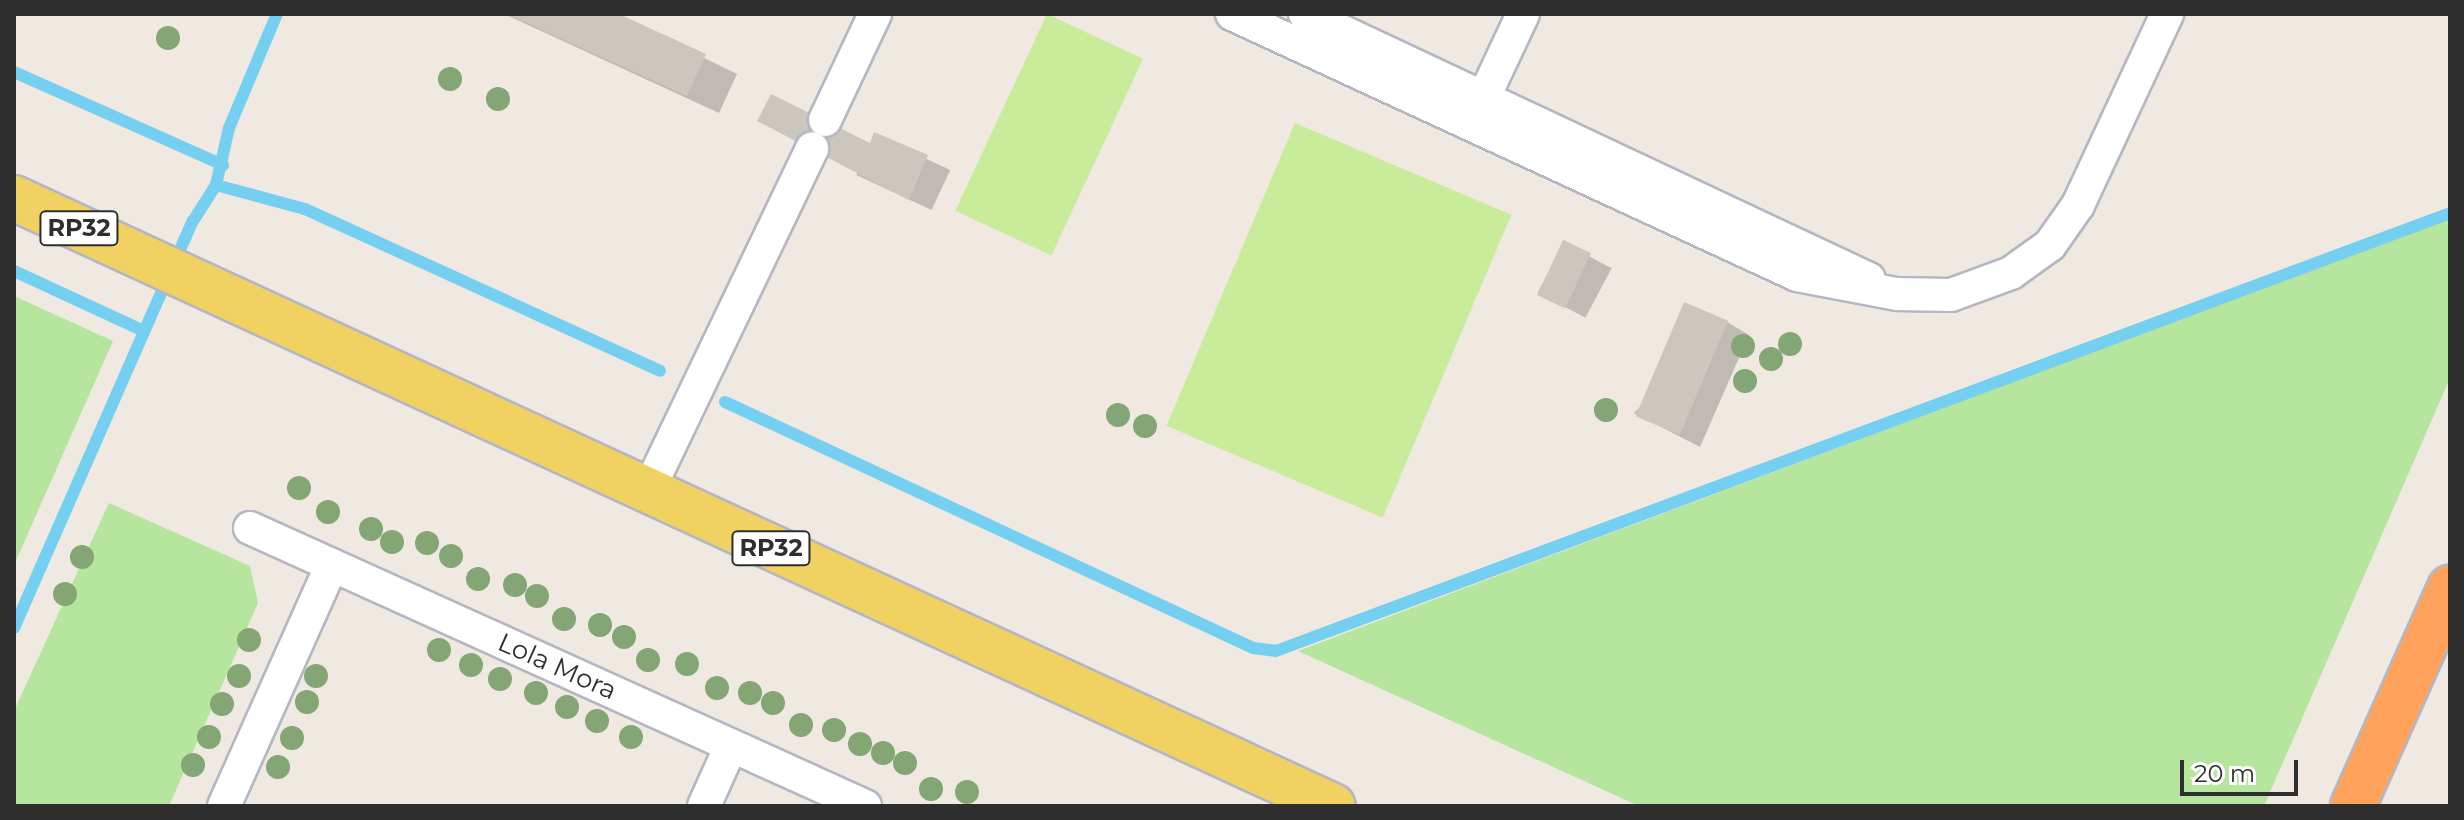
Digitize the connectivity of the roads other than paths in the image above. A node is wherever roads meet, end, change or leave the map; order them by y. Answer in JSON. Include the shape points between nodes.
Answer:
{"nodes":[{"id":1,"x":875,"y":14,"type":"edge"},
{"id":2,"x":1232,"y":14,"type":"edge"},
{"id":3,"x":1305,"y":14,"type":"edge"},
{"id":4,"x":1523,"y":14,"type":"edge"},
{"id":5,"x":2167,"y":14,"type":"edge"},
{"id":6,"x":1478,"y":110,"type":"junction"},
{"id":7,"x":14,"y":198,"type":"edge"},
{"id":8,"x":648,"y":491,"type":"junction"},
{"id":9,"x":250,"y":528,"type":"dead end"},
{"id":10,"x":332,"y":565,"type":"junction"},
{"id":11,"x":2450,"y":588,"type":"edge"},
{"id":12,"x":731,"y":746,"type":"junction"},
{"id":13,"x":224,"y":806,"type":"edge"},
{"id":14,"x":704,"y":806,"type":"edge"},
{"id":15,"x":865,"y":806,"type":"edge"},
{"id":16,"x":1333,"y":806,"type":"edge"},
{"id":17,"x":2353,"y":806,"type":"edge"}],
"edges":[{"from":1,"to":8,"type":"street"},
{"from":2,"to":6,"type":"street"},
{"from":3,"to":6,"type":"street"},
{"from":4,"to":6,"type":"street"},
{"from":5,"to":6,"type":"street","via":[[2078,205],[2050,245],[2011,273],[1951,295],[1897,294],[1797,275]]},
{"from":7,"to":8,"type":"main road","number":"RP32"},
{"from":8,"to":16,"type":"main road","number":"RP32"},
{"from":9,"to":10,"type":"street","name":"Lola Mora"},
{"from":10,"to":12,"type":"street","name":"Lola Mora"},
{"from":10,"to":13,"type":"street"},
{"from":11,"to":17,"type":"highway"},
{"from":12,"to":14,"type":"street"},
{"from":12,"to":15,"type":"street","name":"Lola Mora"}]}
